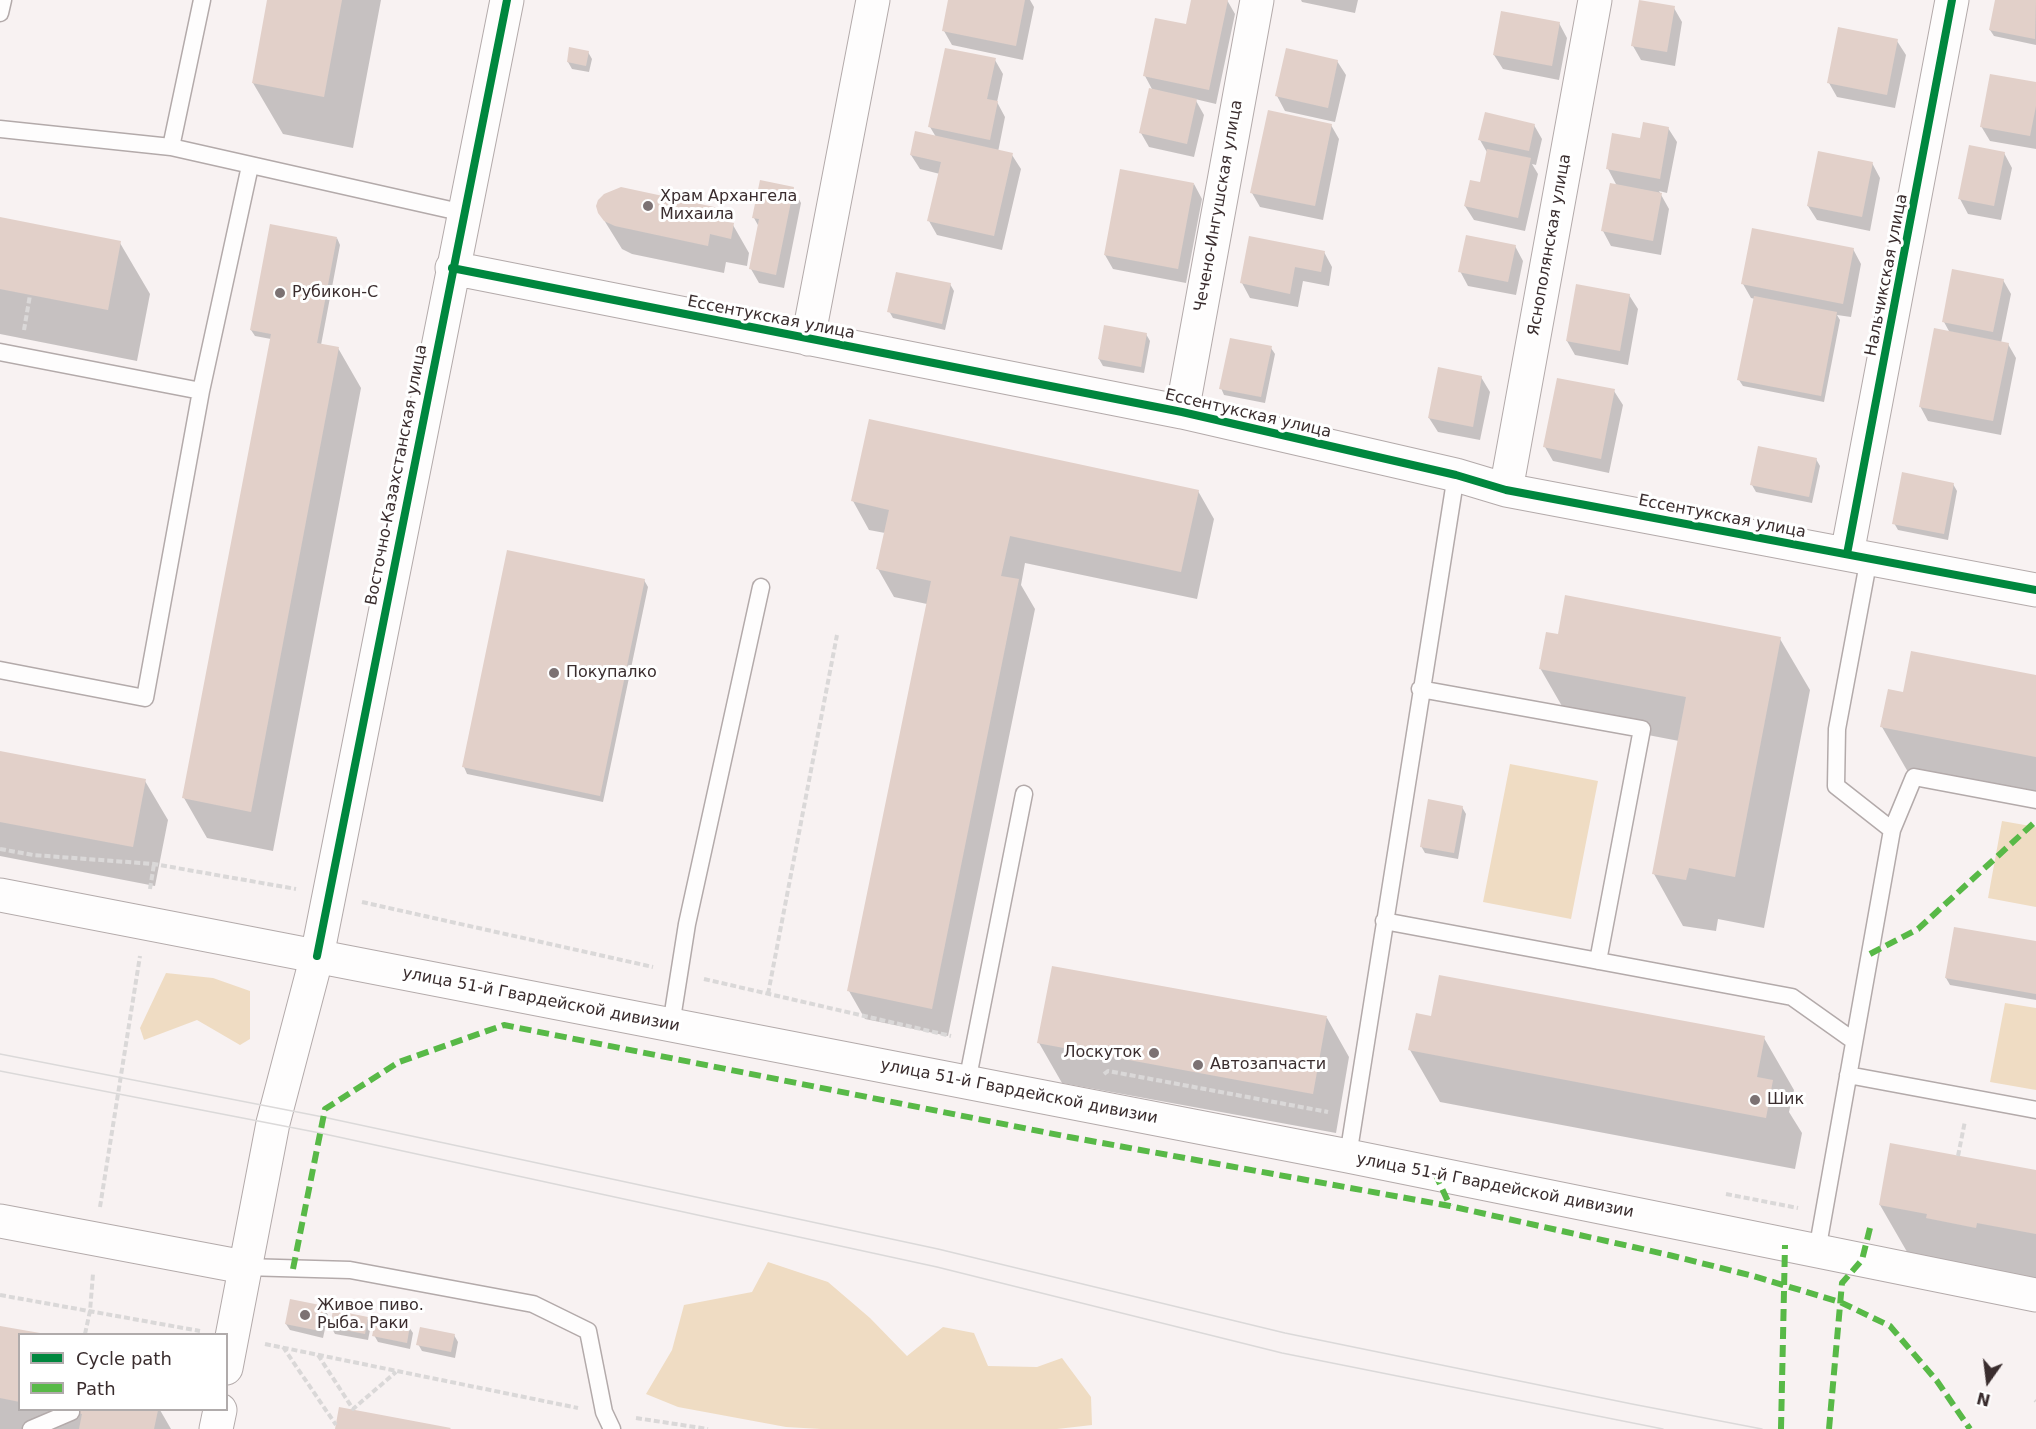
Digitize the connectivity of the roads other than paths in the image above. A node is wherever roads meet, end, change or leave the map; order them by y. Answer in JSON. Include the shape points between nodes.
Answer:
{"nodes":[{"id":1,"x":3,"y":0,"type":"edge"},
{"id":2,"x":202,"y":0,"type":"edge"},
{"id":3,"x":507,"y":0,"type":"edge"},
{"id":4,"x":873,"y":0,"type":"edge"},
{"id":5,"x":1257,"y":0,"type":"edge"},
{"id":6,"x":1595,"y":0,"type":"edge"},
{"id":7,"x":1953,"y":0,"type":"edge"},
{"id":8,"x":0,"y":13,"type":"edge"},
{"id":9,"x":0,"y":129,"type":"edge"},
{"id":10,"x":171,"y":147,"type":"junction"},
{"id":11,"x":250,"y":165,"type":"junction"},
{"id":12,"x":464,"y":213,"type":"junction"},
{"id":13,"x":452,"y":268,"type":"junction"},
{"id":14,"x":808,"y":339,"type":"junction"},
{"id":15,"x":0,"y":352,"type":"edge"},
{"id":16,"x":201,"y":391,"type":"junction"},
{"id":17,"x":1182,"y":412,"type":"junction"},
{"id":18,"x":1456,"y":475,"type":"junction"},
{"id":19,"x":1506,"y":490,"type":"junction"},
{"id":20,"x":1858,"y":556,"type":"junction"},
{"id":21,"x":760,"y":587,"type":"dead end"},
{"id":22,"x":2036,"y":590,"type":"edge"},
{"id":23,"x":0,"y":670,"type":"edge"},
{"id":24,"x":1420,"y":689,"type":"junction"},
{"id":25,"x":1024,"y":794,"type":"dead end"},
{"id":26,"x":2036,"y":800,"type":"edge"},
{"id":27,"x":1892,"y":830,"type":"junction"},
{"id":28,"x":0,"y":895,"type":"edge"},
{"id":29,"x":1384,"y":921,"type":"junction"},
{"id":30,"x":317,"y":956,"type":"junction"},
{"id":31,"x":1598,"y":961,"type":"junction"},
{"id":32,"x":671,"y":1025,"type":"junction"},
{"id":33,"x":1854,"y":1041,"type":"junction"},
{"id":34,"x":1848,"y":1075,"type":"junction"},
{"id":35,"x":967,"y":1082,"type":"junction"},
{"id":36,"x":2036,"y":1110,"type":"edge"},
{"id":37,"x":1348,"y":1156,"type":"junction"},
{"id":38,"x":0,"y":1221,"type":"edge"},
{"id":39,"x":1817,"y":1251,"type":"junction"},
{"id":40,"x":244,"y":1267,"type":"junction"},
{"id":41,"x":2036,"y":1295,"type":"edge"},
{"id":42,"x":226,"y":1333,"type":"edge"},
{"id":43,"x":220,"y":1411,"type":"edge"},
{"id":44,"x":70,"y":1412,"type":"dead end"},
{"id":45,"x":31,"y":1429,"type":"edge"},
{"id":46,"x":216,"y":1429,"type":"edge"},
{"id":47,"x":612,"y":1429,"type":"edge"}],
"edges":[{"from":1,"to":8,"type":"lane"},
{"from":2,"to":10,"type":"lane"},
{"from":3,"to":12,"type":"street","name":"Восточно-Казахстанская улица"},
{"from":4,"to":14,"type":"street"},
{"from":5,"to":17,"type":"street","name":"Чечено-Ингушская улица"},
{"from":6,"to":19,"type":"street","name":"Яснополянская улица"},
{"from":7,"to":20,"type":"street","name":"Нальчикская улица"},
{"from":9,"to":10,"type":"lane"},
{"from":10,"to":11,"type":"lane"},
{"from":11,"to":12,"type":"lane"},
{"from":11,"to":16,"type":"lane"},
{"from":12,"to":13,"type":"street","name":"Восточно-Казахстанская улица"},
{"from":13,"to":14,"type":"street","name":"Ессентукская улица"},
{"from":13,"to":30,"type":"street","name":"Восточно-Казахстанская улица"},
{"from":14,"to":17,"type":"street","name":"Ессентукская улица"},
{"from":15,"to":16,"type":"lane"},
{"from":16,"to":23,"type":"lane","via":[[146,698]]},
{"from":17,"to":18,"type":"street","name":"Ессентукская улица"},
{"from":18,"to":19,"type":"street","name":"Ессентукская улица"},
{"from":18,"to":24,"type":"lane"},
{"from":19,"to":20,"type":"street","name":"Ессентукская улица"},
{"from":20,"to":22,"type":"street","name":"Ессентукская улица"},
{"from":20,"to":27,"type":"lane","via":[[1837,729],[1836,786]]},
{"from":21,"to":32,"type":"lane","via":[[678,973]]},
{"from":24,"to":29,"type":"lane"},
{"from":24,"to":31,"type":"lane","via":[[1642,729]]},
{"from":25,"to":35,"type":"lane"},
{"from":26,"to":27,"type":"lane","via":[[1914,777]]},
{"from":27,"to":33,"type":"lane"},
{"from":28,"to":30,"type":"street","name":"улица 51-й Гвардейской дивизии"},
{"from":29,"to":31,"type":"lane"},
{"from":29,"to":37,"type":"lane"},
{"from":30,"to":32,"type":"street","name":"улица 51-й Гвардейской дивизии"},
{"from":30,"to":40,"type":"street","name":"Восточно-Казахстанская улица","via":[[276,1107]]},
{"from":31,"to":33,"type":"lane","via":[[1792,998]]},
{"from":32,"to":35,"type":"street","name":"улица 51-й Гвардейской дивизии"},
{"from":33,"to":34,"type":"lane"},
{"from":34,"to":36,"type":"lane"},
{"from":34,"to":39,"type":"lane"},
{"from":35,"to":37,"type":"street","name":"улица 51-й Гвардейской дивизии"},
{"from":37,"to":39,"type":"street","name":"улица 51-й Гвардейской дивизии"},
{"from":38,"to":40,"type":"street"},
{"from":39,"to":41,"type":"street","name":"улица 51-й Гвардейской дивизии"},
{"from":40,"to":42,"type":"street","name":"Восточно-Казахстанская улица"},
{"from":40,"to":47,"type":"lane","via":[[350,1270],[533,1304],[588,1332],[604,1412]]},
{"from":43,"to":46,"type":"street"},
{"from":44,"to":45,"type":"lane"}]}
